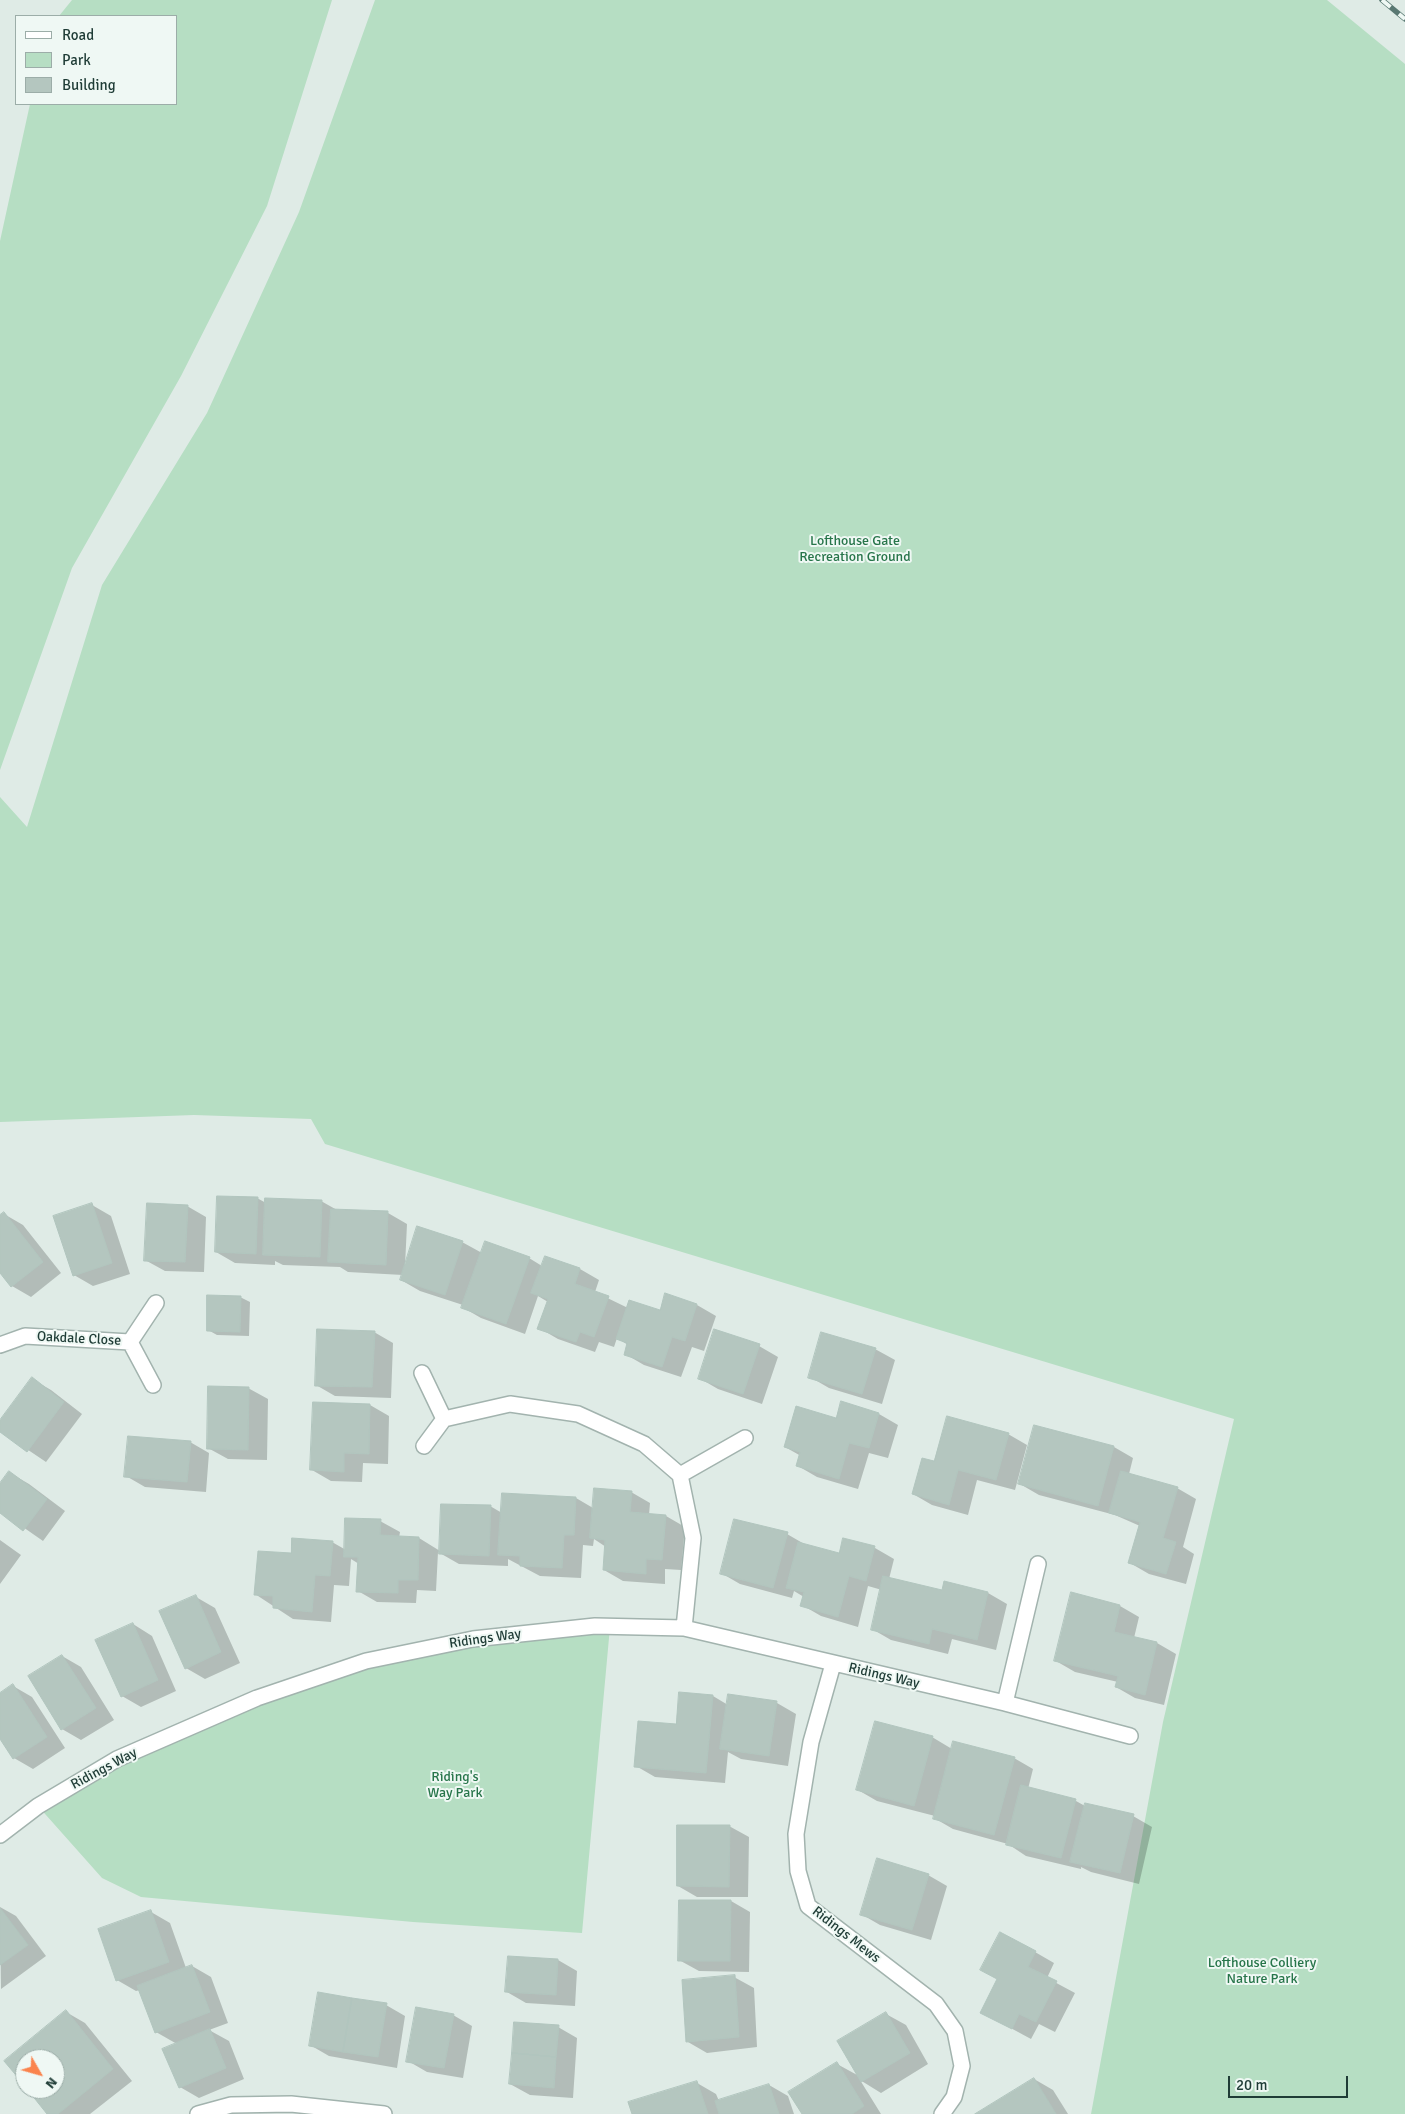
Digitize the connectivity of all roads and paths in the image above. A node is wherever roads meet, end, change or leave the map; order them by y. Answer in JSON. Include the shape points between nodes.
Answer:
{"nodes":[{"id":1,"x":156,"y":1304,"type":"dead end"},
{"id":2,"x":130,"y":1342,"type":"junction"},
{"id":3,"x":0,"y":1345,"type":"edge"},
{"id":4,"x":422,"y":1373,"type":"dead end"},
{"id":5,"x":153,"y":1385,"type":"dead end"},
{"id":6,"x":444,"y":1420,"type":"junction"},
{"id":7,"x":745,"y":1438,"type":"dead end"},
{"id":8,"x":424,"y":1446,"type":"dead end"},
{"id":9,"x":680,"y":1475,"type":"junction"},
{"id":10,"x":1038,"y":1564,"type":"dead end"},
{"id":11,"x":684,"y":1628,"type":"junction"},
{"id":12,"x":832,"y":1664,"type":"junction"},
{"id":13,"x":1005,"y":1703,"type":"junction"},
{"id":14,"x":1130,"y":1736,"type":"dead end"},
{"id":15,"x":3,"y":1828,"type":"edge"},
{"id":16,"x":198,"y":2114,"type":"edge"},
{"id":17,"x":384,"y":2114,"type":"edge"},
{"id":18,"x":942,"y":2114,"type":"edge"}],
"edges":[{"from":1,"to":2,"type":"street","name":"Oakdale Close"},
{"from":2,"to":3,"type":"street","name":"Oakdale Close","via":[[24,1336]]},
{"from":2,"to":5,"type":"street","name":"Oakdale Close"},
{"from":4,"to":6,"type":"street"},
{"from":6,"to":8,"type":"street"},
{"from":6,"to":9,"type":"street","via":[[510,1404],[578,1414],[644,1444]]},
{"from":7,"to":9,"type":"street"},
{"from":9,"to":11,"type":"street","via":[[693,1538]]},
{"from":10,"to":13,"type":"street"},
{"from":11,"to":12,"type":"street","name":"Ridings Way"},
{"from":11,"to":15,"type":"street","name":"Ridings Way","via":[[596,1626],[473,1639],[366,1661],[257,1698],[117,1759]]},
{"from":12,"to":13,"type":"street","name":"Ridings Way"},
{"from":12,"to":18,"type":"street","name":"Ridings Mews","via":[[811,1742],[796,1834],[798,1872],[808,1906],[936,2004],[954,2031],[962,2066],[954,2097]]},
{"from":13,"to":14,"type":"street","name":"Ridings Way"},
{"from":16,"to":17,"type":"street","via":[[230,2105],[291,2104]]}]}
